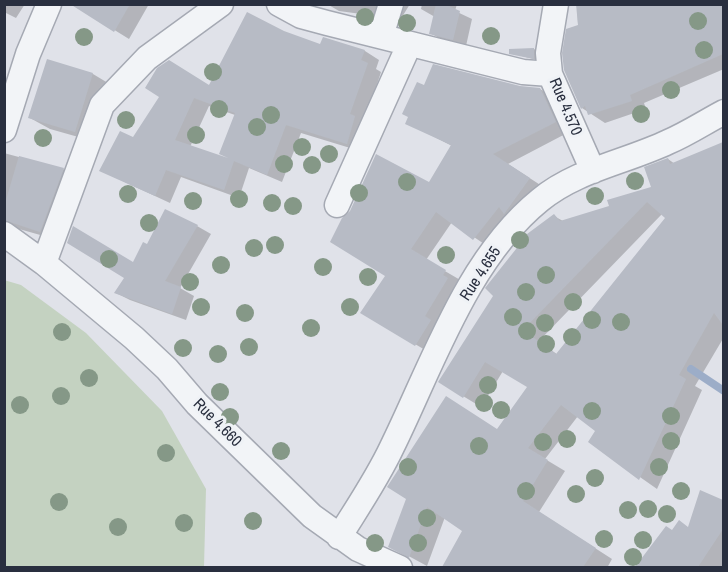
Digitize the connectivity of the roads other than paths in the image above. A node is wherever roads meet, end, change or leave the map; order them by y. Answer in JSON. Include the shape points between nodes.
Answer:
{"nodes":[{"id":1,"x":49,"y":4,"type":"edge"},
{"id":2,"x":221,"y":4,"type":"edge"},
{"id":3,"x":279,"y":4,"type":"edge"},
{"id":4,"x":391,"y":4,"type":"edge"},
{"id":5,"x":556,"y":4,"type":"edge"},
{"id":6,"x":381,"y":36,"type":"junction"},
{"id":7,"x":409,"y":45,"type":"junction"},
{"id":8,"x":550,"y":74,"type":"junction"},
{"id":9,"x":723,"y":112,"type":"edge"},
{"id":10,"x":4,"y":130,"type":"edge"},
{"id":11,"x":593,"y":171,"type":"junction"},
{"id":12,"x":337,"y":205,"type":"dead end"},
{"id":13,"x":4,"y":234,"type":"edge"},
{"id":14,"x":44,"y":263,"type":"junction"},
{"id":15,"x":339,"y":537,"type":"junction"},
{"id":16,"x":400,"y":567,"type":"edge"}],
"edges":[{"from":1,"to":10,"type":"street"},
{"from":2,"to":14,"type":"street","via":[[147,58],[102,105]]},
{"from":3,"to":6,"type":"street","via":[[302,16]]},
{"from":4,"to":6,"type":"street"},
{"from":5,"to":8,"type":"street","name":"Rue 4.570","via":[[548,53]]},
{"from":6,"to":7,"type":"street"},
{"from":7,"to":8,"type":"street","via":[[523,72]]},
{"from":7,"to":12,"type":"street"},
{"from":8,"to":11,"type":"street","name":"Rue 4.570"},
{"from":9,"to":11,"type":"street","name":"Rue 4.655","via":[[668,143]]},
{"from":11,"to":15,"type":"street","name":"Rue 4.655","via":[[565,182],[540,200],[478,272],[391,450]]},
{"from":13,"to":14,"type":"street","name":"Rue 4.660"},
{"from":14,"to":15,"type":"street","name":"Rue 4.660","via":[[134,338],[221,428]]},
{"from":15,"to":16,"type":"street","name":"Rue 4.660"}]}
